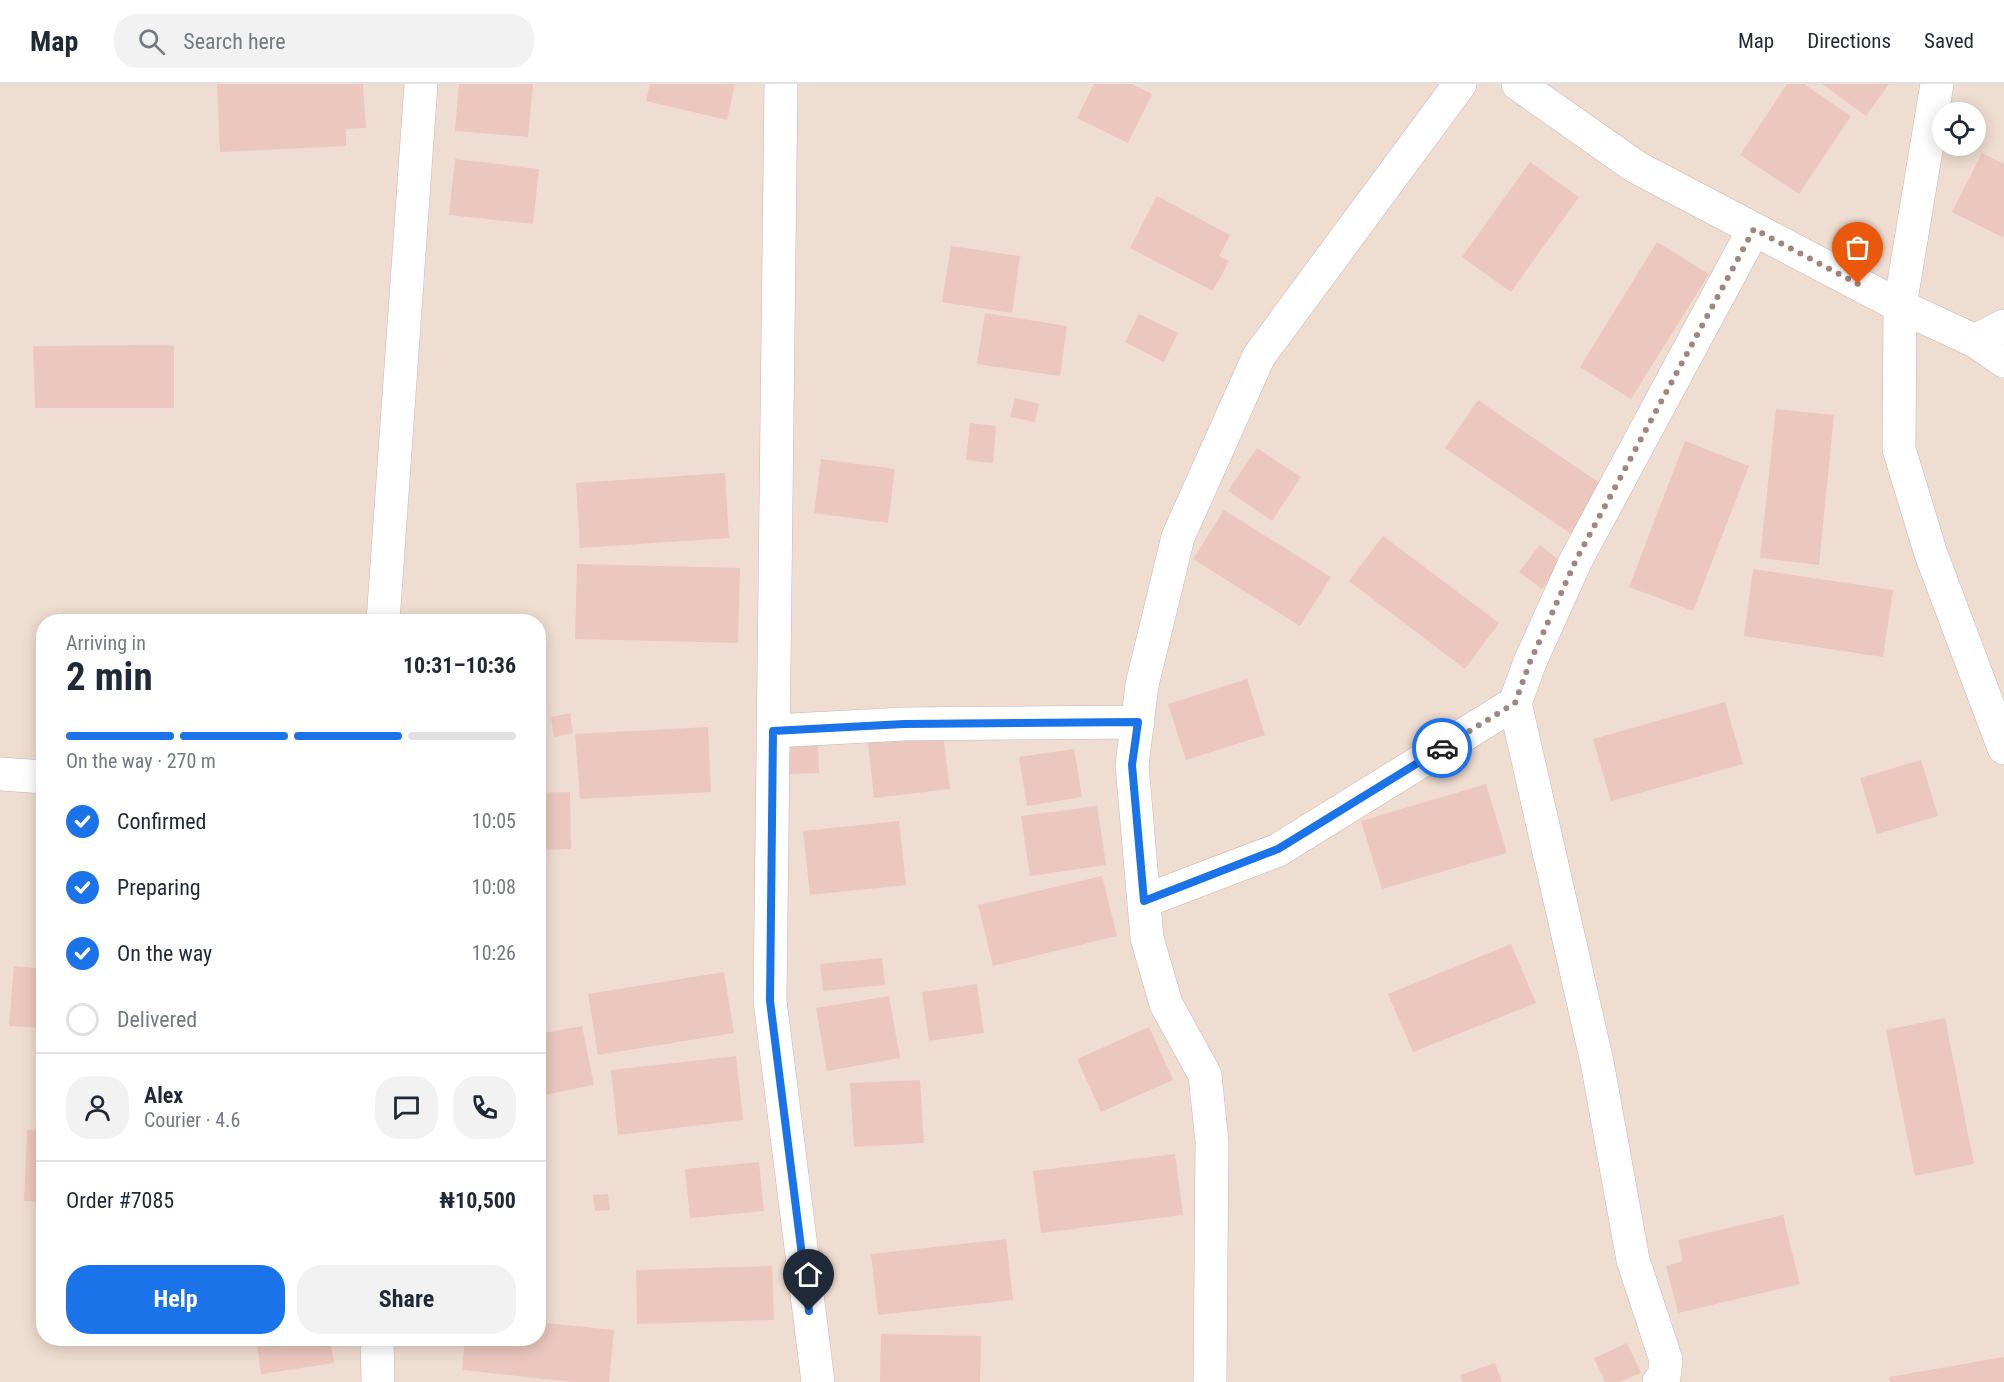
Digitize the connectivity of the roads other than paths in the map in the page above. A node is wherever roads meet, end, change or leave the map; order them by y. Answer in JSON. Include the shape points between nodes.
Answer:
{"nodes":[{"id":1,"x":421,"y":84,"type":"edge"},
{"id":2,"x":782,"y":84,"type":"edge"},
{"id":3,"x":1460,"y":84,"type":"edge"},
{"id":4,"x":1518,"y":84,"type":"edge"},
{"id":5,"x":1937,"y":84,"type":"edge"},
{"id":6,"x":1754,"y":229,"type":"junction"},
{"id":7,"x":1900,"y":306,"type":"junction"},
{"id":8,"x":2004,"y":326,"type":"edge"},
{"id":9,"x":1975,"y":341,"type":"junction"},
{"id":10,"x":2004,"y":361,"type":"edge"},
{"id":11,"x":383,"y":614,"type":"edge"},
{"id":12,"x":1515,"y":703,"type":"junction"},
{"id":13,"x":1138,"y":722,"type":"junction"},
{"id":14,"x":773,"y":731,"type":"junction"},
{"id":15,"x":2004,"y":748,"type":"edge"},
{"id":16,"x":0,"y":774,"type":"edge"},
{"id":17,"x":36,"y":776,"type":"edge"},
{"id":18,"x":1144,"y":901,"type":"junction"},
{"id":19,"x":377,"y":1346,"type":"edge"},
{"id":20,"x":378,"y":1382,"type":"edge"},
{"id":21,"x":818,"y":1382,"type":"edge"},
{"id":22,"x":1210,"y":1382,"type":"edge"},
{"id":23,"x":1659,"y":1382,"type":"edge"}],
"edges":[{"from":1,"to":11,"type":"street"},
{"from":2,"to":14,"type":"street"},
{"from":3,"to":13,"type":"street","via":[[1259,356],[1178,537],[1142,685]]},
{"from":4,"to":6,"type":"street","via":[[1636,167]]},
{"from":5,"to":7,"type":"street"},
{"from":6,"to":7,"type":"street"},
{"from":6,"to":12,"type":"street","via":[[1576,560]]},
{"from":7,"to":9,"type":"street"},
{"from":7,"to":15,"type":"street","via":[[1899,449],[1930,554]]},
{"from":8,"to":9,"type":"street"},
{"from":9,"to":10,"type":"street"},
{"from":12,"to":18,"type":"street","via":[[1278,849]]},
{"from":12,"to":23,"type":"street","via":[[1597,1062],[1633,1260],[1666,1360],[1664,1377]]},
{"from":13,"to":14,"type":"street","via":[[904,724]]},
{"from":13,"to":18,"type":"street","via":[[1132,765]]},
{"from":14,"to":21,"type":"street","via":[[770,1001]]},
{"from":16,"to":17,"type":"street"},
{"from":18,"to":22,"type":"street","via":[[1147,938],[1166,1004],[1205,1075],[1212,1142]]},
{"from":19,"to":20,"type":"street"}]}
